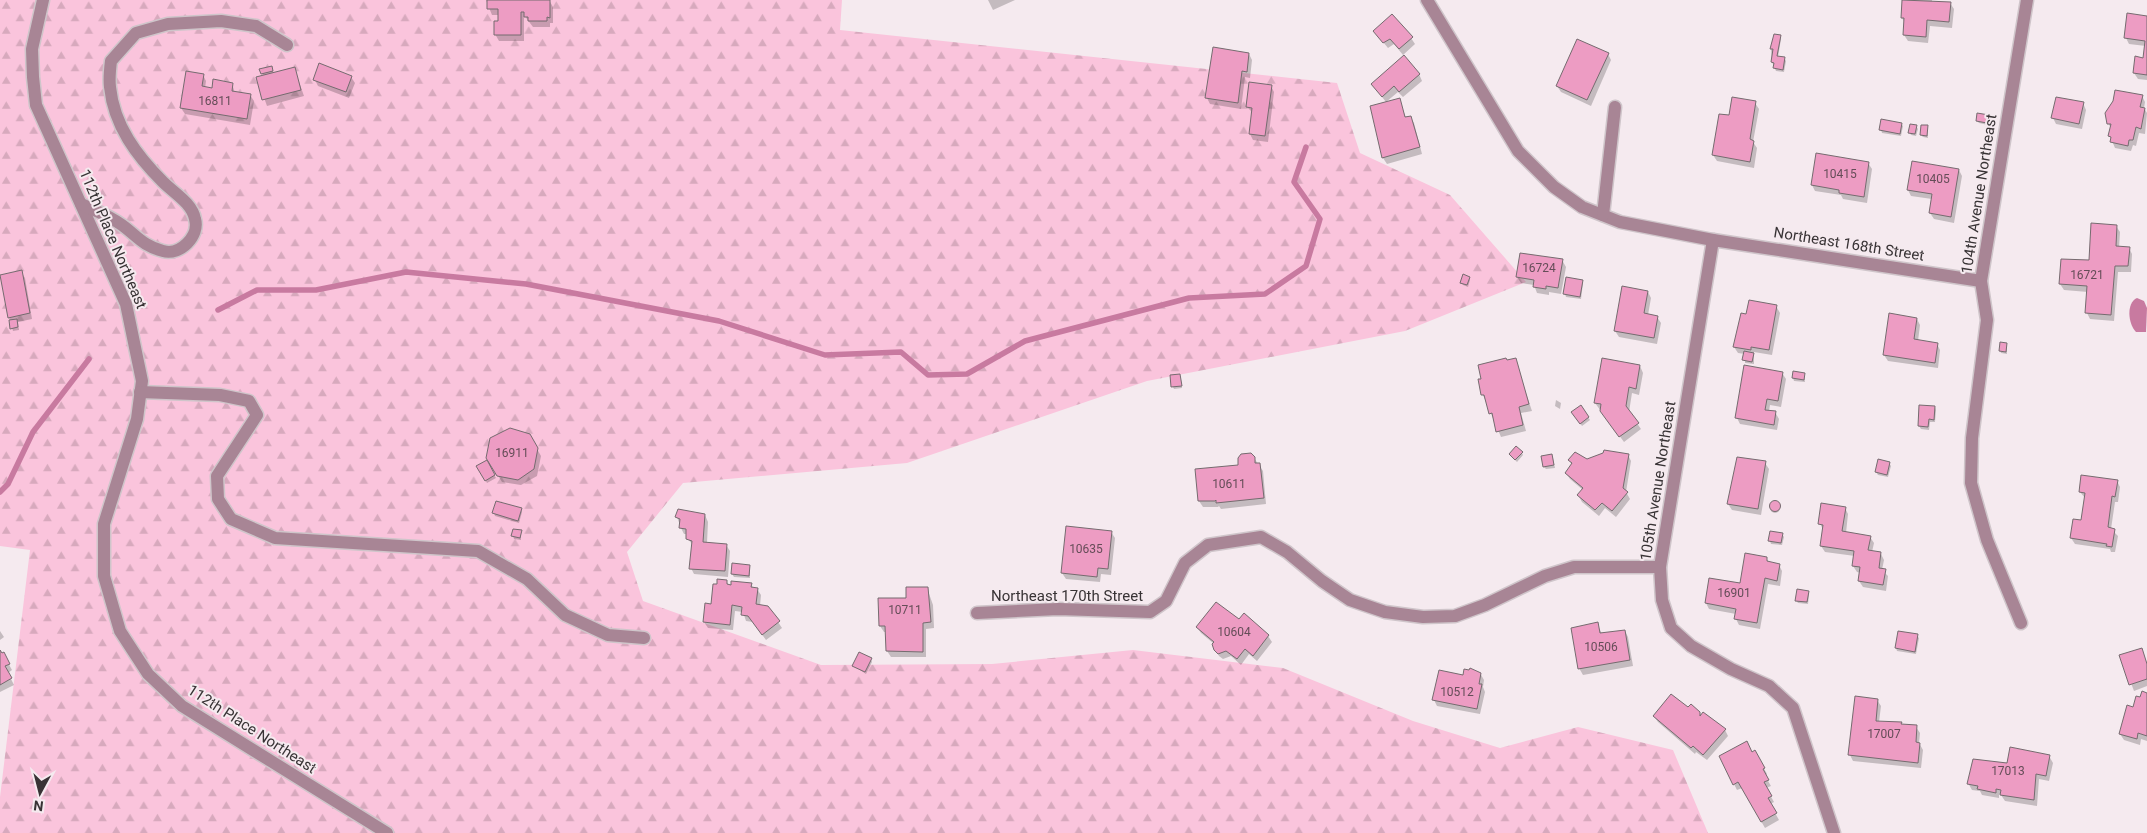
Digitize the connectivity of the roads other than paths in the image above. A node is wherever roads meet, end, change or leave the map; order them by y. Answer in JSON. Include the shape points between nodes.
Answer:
{"nodes":[{"id":1,"x":43,"y":0,"type":"edge"},
{"id":2,"x":1427,"y":0,"type":"edge"},
{"id":3,"x":2027,"y":0,"type":"edge"},
{"id":4,"x":287,"y":45,"type":"dead end"},
{"id":5,"x":1615,"y":107,"type":"dead end"},
{"id":6,"x":81,"y":204,"type":"junction"},
{"id":7,"x":1603,"y":215,"type":"junction"},
{"id":8,"x":1713,"y":240,"type":"junction"},
{"id":9,"x":1981,"y":281,"type":"junction"},
{"id":10,"x":140,"y":392,"type":"junction"},
{"id":11,"x":1660,"y":567,"type":"junction"},
{"id":12,"x":977,"y":613,"type":"dead end"},
{"id":13,"x":2021,"y":623,"type":"dead end"},
{"id":14,"x":644,"y":638,"type":"dead end"},
{"id":15,"x":387,"y":833,"type":"edge"},
{"id":16,"x":1834,"y":833,"type":"edge"}],
"edges":[{"from":1,"to":6,"type":"street","name":"112th Place Northeast","via":[[32,48],[36,105]]},
{"from":2,"to":7,"type":"street","name":"Northeast 168th Street","via":[[1518,151],[1554,187],[1582,207]]},
{"from":3,"to":9,"type":"street","name":"104th Avenue Northeast"},
{"from":4,"to":6,"type":"street","via":[[256,26],[220,21],[168,24],[136,33],[110,61],[110,88],[119,122],[133,150],[190,207],[196,220],[193,237],[181,249],[165,252],[143,243],[121,224]]},
{"from":5,"to":7,"type":"street"},
{"from":6,"to":10,"type":"street","name":"112th Place Northeast","via":[[126,304],[142,381]]},
{"from":7,"to":8,"type":"street","name":"Northeast 168th Street","via":[[1620,222]]},
{"from":8,"to":9,"type":"street","name":"Northeast 168th Street"},
{"from":8,"to":11,"type":"street","name":"105th Avenue Northeast"},
{"from":9,"to":13,"type":"street","name":"104th Avenue Northeast","via":[[1987,320],[1972,438],[1971,483],[1986,540]]},
{"from":10,"to":14,"type":"street","via":[[220,395],[249,401],[257,415],[217,476],[218,499],[231,519],[275,538],[478,551],[527,579],[565,615],[608,636]]},
{"from":10,"to":15,"type":"street","name":"112th Place Northeast","via":[[137,419],[104,524],[104,576],[120,632],[148,674],[182,706]]},
{"from":11,"to":12,"type":"street","name":"Northeast 170th Street","via":[[1574,567],[1545,576],[1455,616],[1423,617],[1385,612],[1350,600],[1262,537],[1208,545],[1185,563],[1166,601],[1150,612],[1058,609]]},
{"from":11,"to":16,"type":"street","name":"105th Avenue Northeast","via":[[1662,600],[1671,628],[1690,646],[1769,686],[1794,708]]}]}
